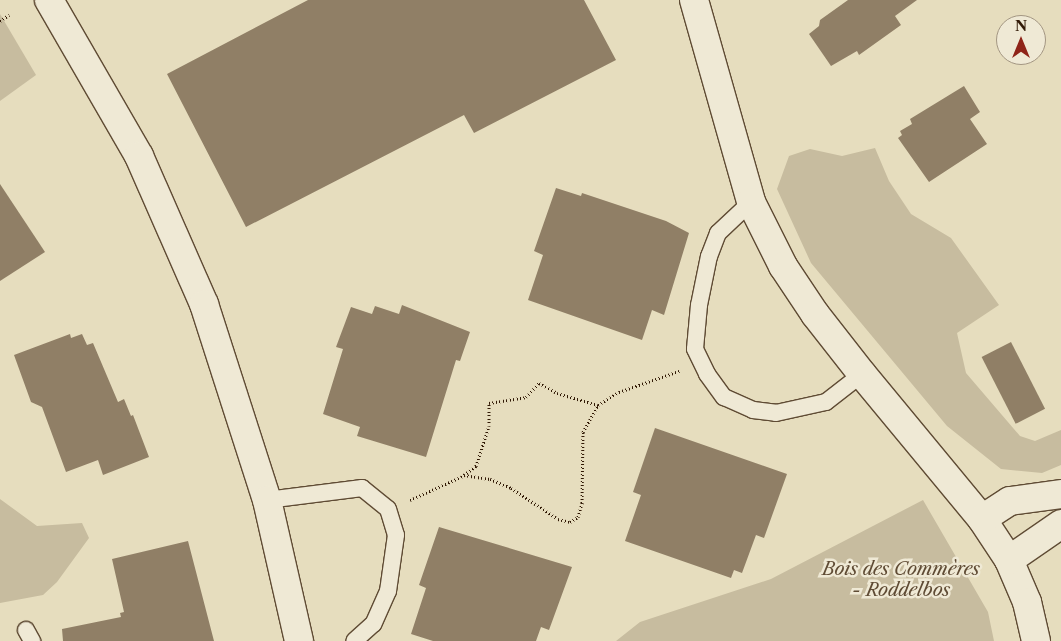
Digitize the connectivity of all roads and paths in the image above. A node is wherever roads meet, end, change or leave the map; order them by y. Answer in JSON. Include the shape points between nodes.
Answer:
{"nodes":[{"id":1,"x":49,"y":0,"type":"edge"},
{"id":2,"x":694,"y":0,"type":"edge"},
{"id":3,"x":9,"y":15,"type":"dead end"},
{"id":4,"x":0,"y":20,"type":"edge"},
{"id":5,"x":751,"y":202,"type":"junction"},
{"id":6,"x":702,"y":364,"type":"junction"},
{"id":7,"x":862,"y":374,"type":"junction"},
{"id":8,"x":598,"y":405,"type":"junction"},
{"id":9,"x":464,"y":475,"type":"junction"},
{"id":10,"x":1061,"y":494,"type":"edge"},
{"id":11,"x":267,"y":500,"type":"junction"},
{"id":12,"x":388,"y":509,"type":"junction"},
{"id":13,"x":982,"y":519,"type":"junction"},
{"id":14,"x":1061,"y":524,"type":"edge"},
{"id":15,"x":1009,"y":560,"type":"junction"},
{"id":16,"x":300,"y":641,"type":"edge"},
{"id":17,"x":354,"y":641,"type":"edge"},
{"id":18,"x":1036,"y":641,"type":"edge"}],
"edges":[{"from":1,"to":11,"type":"street","via":[[139,156],[204,304]]},
{"from":2,"to":5,"type":"street"},
{"from":3,"to":4,"type":"path"},
{"from":5,"to":6,"type":"lane","via":[[718,233],[709,256],[699,305],[695,349]]},
{"from":5,"to":7,"type":"street","via":[[783,266],[814,314]]},
{"from":6,"to":7,"type":"lane","via":[[724,397],[753,410],[776,413],[826,402]]},
{"from":6,"to":8,"type":"path","via":[[619,392]]},
{"from":7,"to":13,"type":"street"},
{"from":8,"to":9,"type":"path","via":[[557,393],[539,383],[526,397],[489,403],[489,426],[483,448],[476,466]]},
{"from":8,"to":9,"type":"path","via":[[583,432],[582,504],[578,517],[570,522],[558,519],[511,488],[490,479]]},
{"from":9,"to":12,"type":"path"},
{"from":10,"to":13,"type":"street","via":[[1010,501]]},
{"from":11,"to":12,"type":"lane","via":[[362,488]]},
{"from":11,"to":16,"type":"street"},
{"from":12,"to":17,"type":"lane","via":[[396,535],[388,591],[373,624]]},
{"from":13,"to":15,"type":"street"},
{"from":14,"to":15,"type":"street"},
{"from":15,"to":18,"type":"street","via":[[1027,602]]}]}
